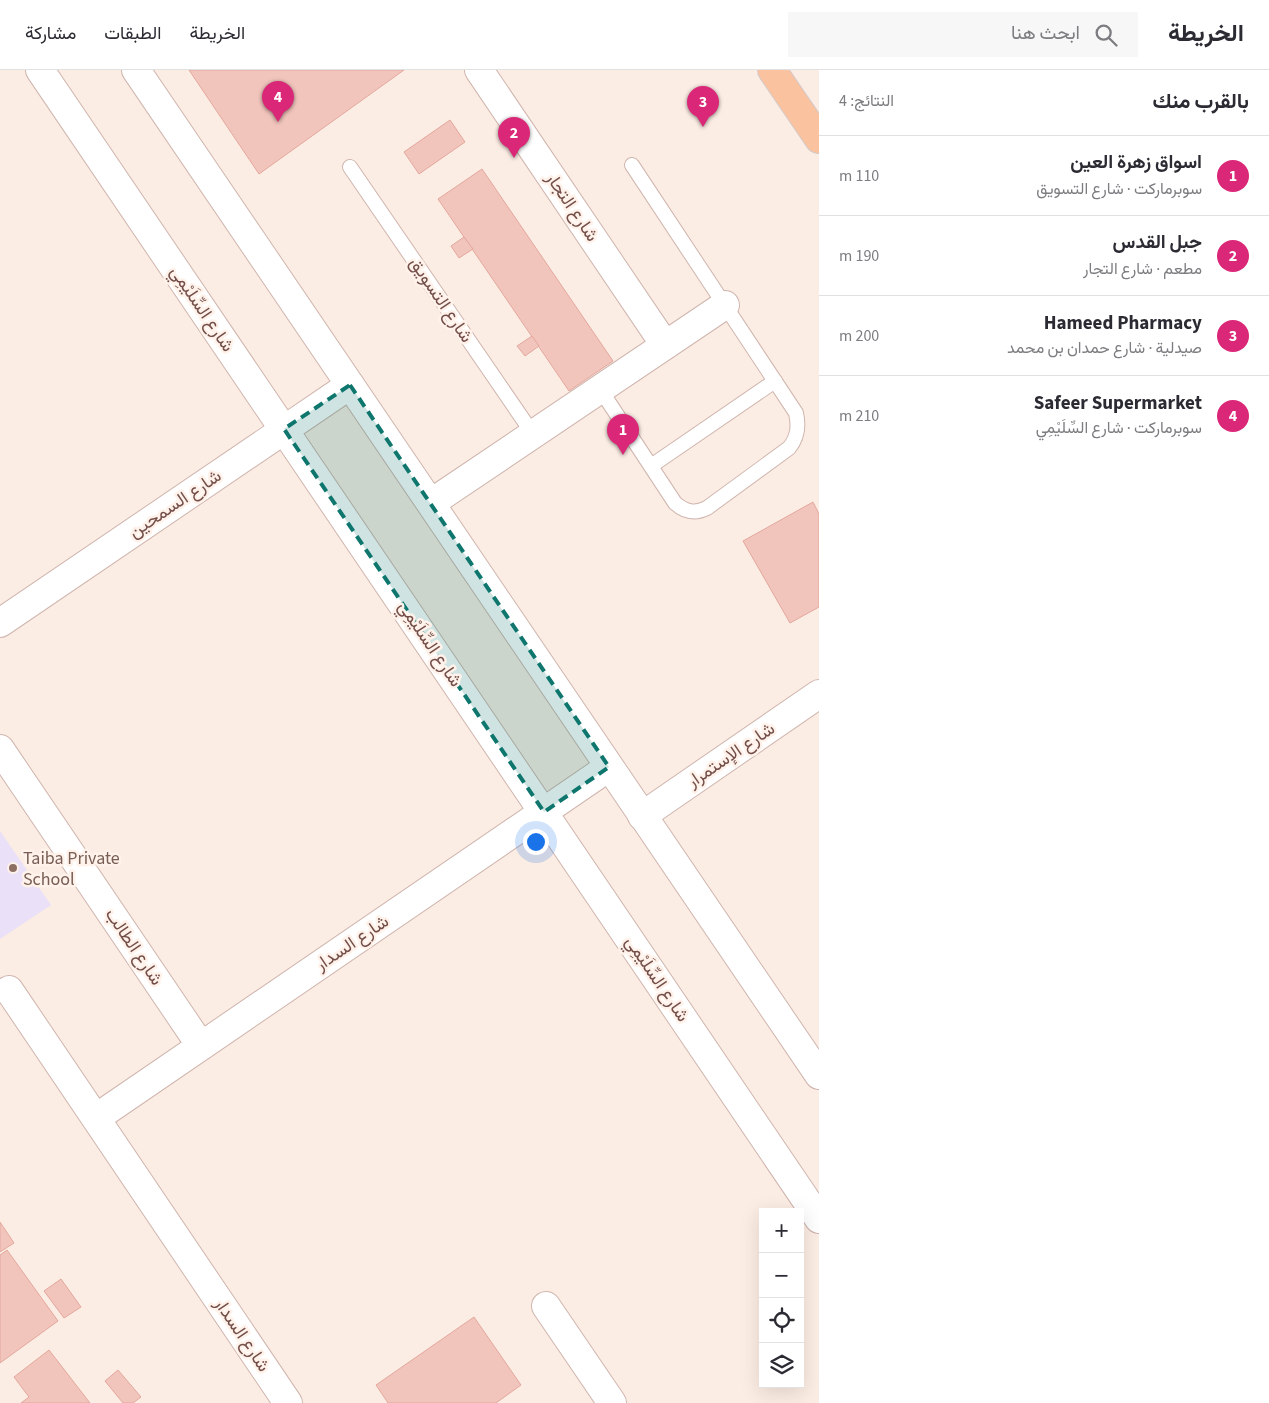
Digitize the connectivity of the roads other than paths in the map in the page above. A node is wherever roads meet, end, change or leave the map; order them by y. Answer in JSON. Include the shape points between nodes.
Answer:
{"nodes":[{"id":1,"x":40,"y":70,"type":"edge"},
{"id":2,"x":136,"y":70,"type":"edge"},
{"id":3,"x":479,"y":70,"type":"edge"},
{"id":4,"x":772,"y":70,"type":"edge"},
{"id":5,"x":819,"y":140,"type":"edge"},
{"id":6,"x":632,"y":165,"type":"dead end"},
{"id":7,"x":350,"y":167,"type":"dead end"},
{"id":8,"x":725,"y":305,"type":"junction"},
{"id":9,"x":665,"y":345,"type":"junction"},
{"id":10,"x":775,"y":381,"type":"junction"},
{"id":11,"x":350,"y":385,"type":"junction"},
{"id":12,"x":600,"y":390,"type":"junction"},
{"id":13,"x":284,"y":430,"type":"junction"},
{"id":14,"x":533,"y":434,"type":"junction"},
{"id":15,"x":651,"y":466,"type":"junction"},
{"id":16,"x":431,"y":503,"type":"junction"},
{"id":17,"x":0,"y":624,"type":"edge"},
{"id":18,"x":819,"y":694,"type":"edge"},
{"id":19,"x":0,"y":749,"type":"edge"},
{"id":20,"x":609,"y":767,"type":"junction"},
{"id":21,"x":544,"y":812,"type":"junction"},
{"id":22,"x":642,"y":816,"type":"junction"},
{"id":23,"x":10,"y":990,"type":"dead end"},
{"id":24,"x":201,"y":1046,"type":"junction"},
{"id":25,"x":819,"y":1076,"type":"edge"},
{"id":26,"x":96,"y":1118,"type":"junction"},
{"id":27,"x":819,"y":1218,"type":"edge"},
{"id":28,"x":546,"y":1306,"type":"dead end"},
{"id":29,"x":288,"y":1403,"type":"edge"},
{"id":30,"x":612,"y":1403,"type":"edge"}],
"edges":[{"from":1,"to":13,"type":"street","name":"شارع السِّلَيْمِي"},
{"from":2,"to":11,"type":"street"},
{"from":3,"to":9,"type":"street","name":"شارع التجار"},
{"from":4,"to":5,"type":"main road"},
{"from":6,"to":8,"type":"lane"},
{"from":7,"to":14,"type":"lane","name":"شارع التسويق"},
{"from":8,"to":9,"type":"street"},
{"from":8,"to":10,"type":"lane"},
{"from":9,"to":12,"type":"street"},
{"from":10,"to":15,"type":"lane"},
{"from":10,"to":15,"type":"lane","via":[[796,413],[798,429],[793,442],[707,508],[695,512],[681,508]]},
{"from":11,"to":13,"type":"street","name":"شارع السمحين"},
{"from":11,"to":16,"type":"street"},
{"from":12,"to":14,"type":"street"},
{"from":12,"to":15,"type":"lane"},
{"from":13,"to":17,"type":"street","name":"شارع السمحين"},
{"from":13,"to":21,"type":"street","name":"شارع السِّلَيْمِي"},
{"from":14,"to":16,"type":"street"},
{"from":16,"to":20,"type":"street"},
{"from":18,"to":22,"type":"street","name":"شارع الإستمرار"},
{"from":19,"to":24,"type":"street","name":"شارع الطالب"},
{"from":20,"to":21,"type":"street","name":"شارع السدار"},
{"from":20,"to":22,"type":"street"},
{"from":21,"to":24,"type":"street","name":"شارع السدار"},
{"from":21,"to":27,"type":"street","name":"شارع السِّلَيْمِي"},
{"from":22,"to":25,"type":"street"},
{"from":23,"to":26,"type":"street","name":"شارع السدار"},
{"from":24,"to":26,"type":"street","name":"شارع السدار"},
{"from":26,"to":29,"type":"street","name":"شارع السدار"},
{"from":28,"to":30,"type":"street"}]}
